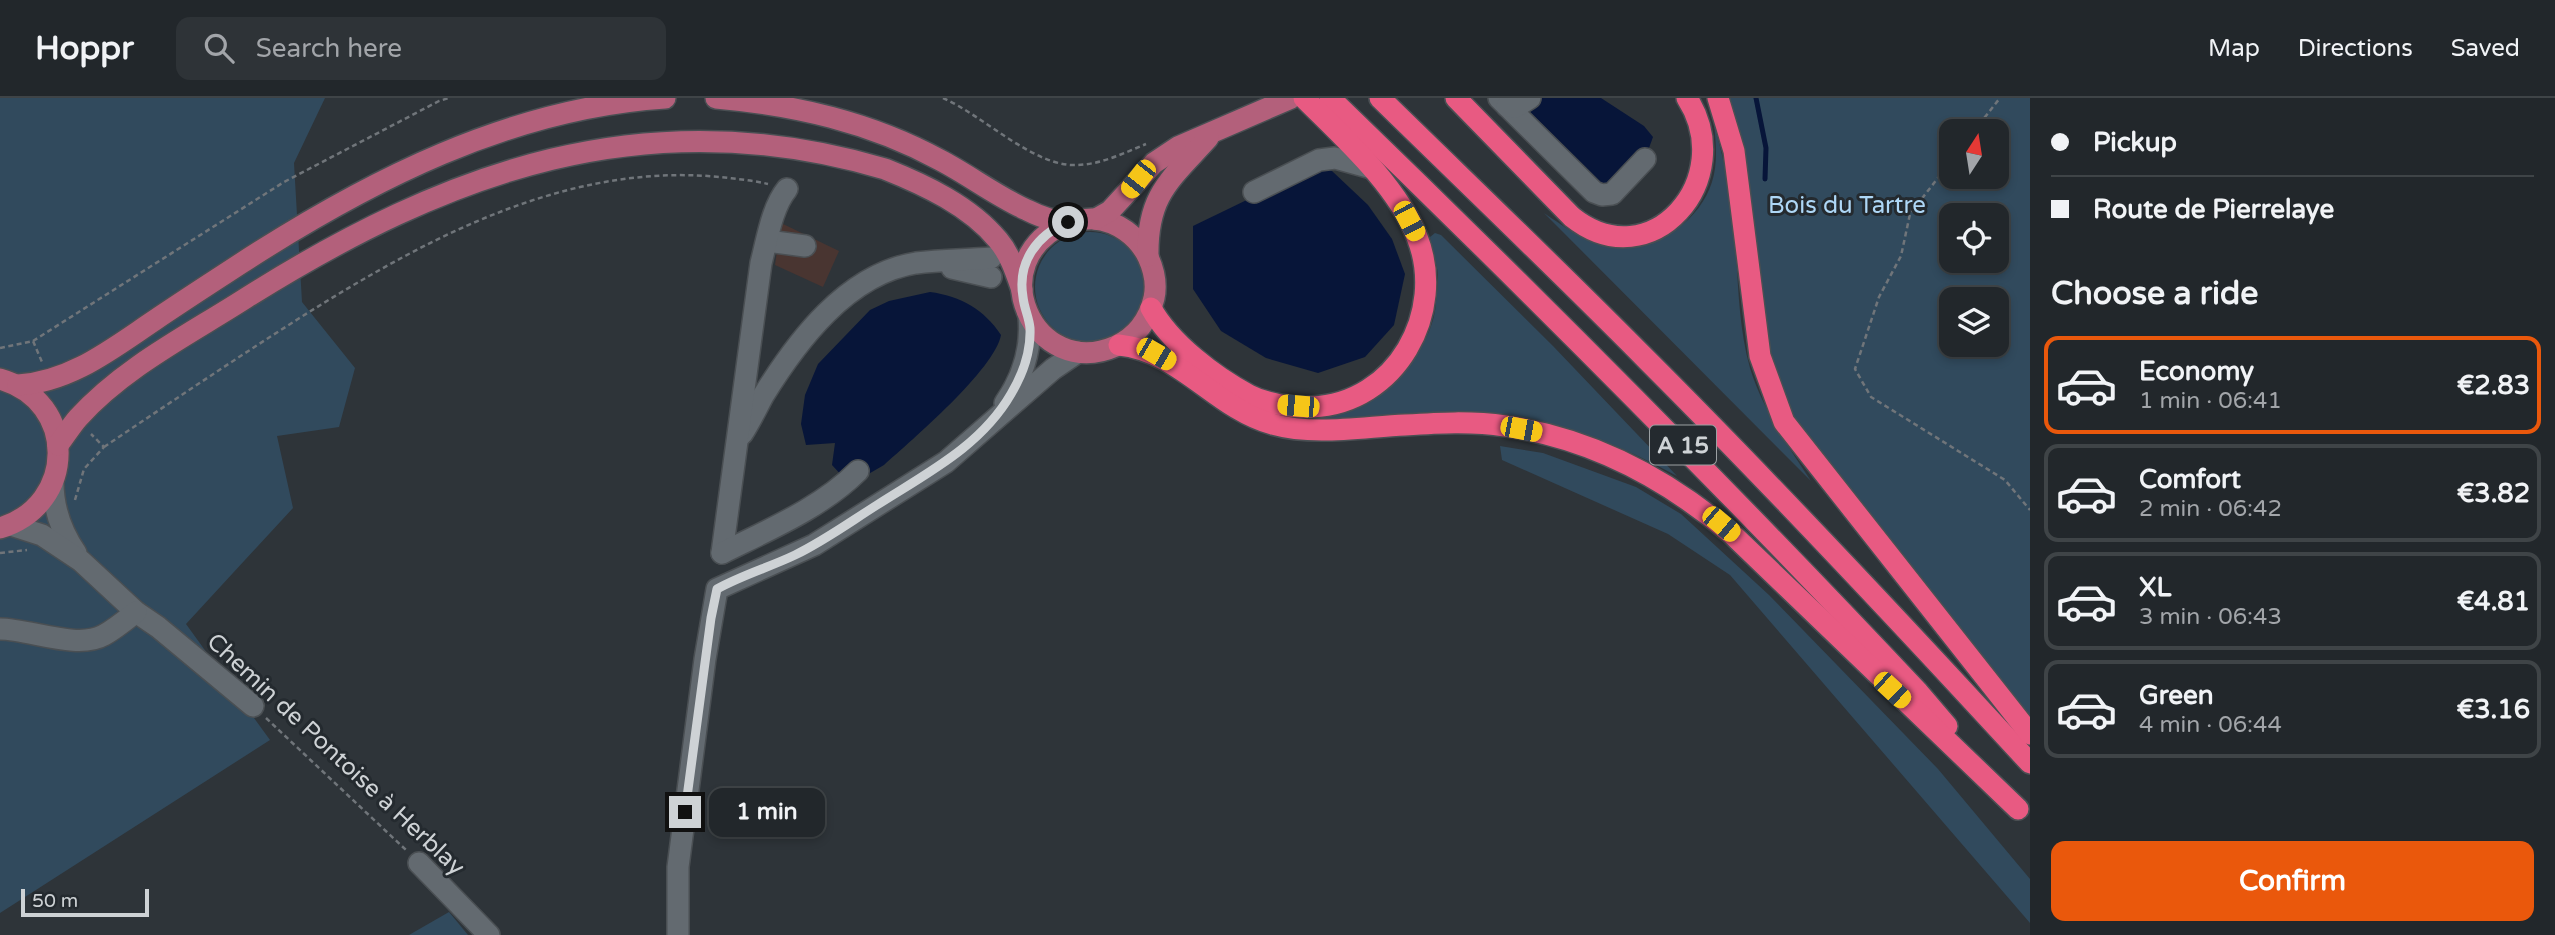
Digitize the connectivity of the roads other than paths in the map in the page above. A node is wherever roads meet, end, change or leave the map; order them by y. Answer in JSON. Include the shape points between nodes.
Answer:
{"nodes":[{"id":1,"x":665,"y":98,"type":"edge"},
{"id":2,"x":716,"y":98,"type":"edge"},
{"id":3,"x":1291,"y":98,"type":"edge"},
{"id":4,"x":1304,"y":98,"type":"edge"},
{"id":5,"x":1330,"y":98,"type":"edge"},
{"id":6,"x":1380,"y":98,"type":"edge"},
{"id":7,"x":1456,"y":98,"type":"edge"},
{"id":8,"x":1687,"y":98,"type":"edge"},
{"id":9,"x":1718,"y":98,"type":"edge"},
{"id":10,"x":1503,"y":102,"type":"edge"},
{"id":11,"x":1529,"y":107,"type":"edge"},
{"id":12,"x":1215,"y":132,"type":"junction"},
{"id":13,"x":1645,"y":159,"type":"dead end"},
{"id":14,"x":1371,"y":168,"type":"junction"},
{"id":15,"x":787,"y":189,"type":"road end"},
{"id":16,"x":1254,"y":192,"type":"dead end"},
{"id":17,"x":1096,"y":219,"type":"junction"},
{"id":18,"x":1068,"y":222,"type":"junction"},
{"id":19,"x":766,"y":241,"type":"junction"},
{"id":20,"x":805,"y":246,"type":"dead end"},
{"id":21,"x":1148,"y":256,"type":"junction"},
{"id":22,"x":991,"y":268,"type":"dead end"},
{"id":23,"x":1022,"y":290,"type":"junction"},
{"id":24,"x":1151,"y":308,"type":"junction"},
{"id":25,"x":1029,"y":317,"type":"junction"},
{"id":26,"x":1119,"y":345,"type":"junction"},
{"id":27,"x":1078,"y":352,"type":"junction"},
{"id":28,"x":9,"y":382,"type":"edge"},
{"id":29,"x":992,"y":422,"type":"junction"},
{"id":30,"x":738,"y":440,"type":"junction"},
{"id":31,"x":58,"y":445,"type":"junction"},
{"id":32,"x":858,"y":471,"type":"dead end"},
{"id":33,"x":53,"y":482,"type":"junction"},
{"id":34,"x":5,"y":526,"type":"edge"},
{"id":35,"x":81,"y":561,"type":"junction"},
{"id":36,"x":136,"y":612,"type":"junction"},
{"id":37,"x":0,"y":629,"type":"edge"},
{"id":38,"x":253,"y":706,"type":"road end"},
{"id":39,"x":2030,"y":734,"type":"edge"},
{"id":40,"x":2030,"y":763,"type":"edge"},
{"id":41,"x":2024,"y":816,"type":"edge"},
{"id":42,"x":419,"y":863,"type":"road end"},
{"id":43,"x":489,"y":935,"type":"edge"},
{"id":44,"x":678,"y":935,"type":"edge"}],
"edges":[{"from":1,"to":28,"type":"main road","via":[[546,117],[416,165],[271,245],[94,360],[51,380]]},
{"from":2,"to":18,"type":"main road","via":[[789,107],[877,131],[939,159],[1028,211]]},
{"from":3,"to":12,"type":"main road"},
{"from":4,"to":14,"type":"highway"},
{"from":5,"to":41,"type":"highway","number":"A 15","via":[[1699,461],[1918,692]]},
{"from":6,"to":40,"type":"highway","number":"A 15","via":[[1706,420]]},
{"from":7,"to":8,"type":"highway","via":[[1586,228],[1630,236],[1667,223],[1699,180],[1704,160],[1702,137]]},
{"from":9,"to":39,"type":"highway","via":[[1734,151],[1760,356],[1784,422]]},
{"from":10,"to":11,"type":"street"},
{"from":10,"to":13,"type":"street","via":[[1584,185],[1602,195],[1612,194]]},
{"from":12,"to":17,"type":"main road","via":[[1154,163],[1110,211]]},
{"from":12,"to":21,"type":"main road","via":[[1158,197],[1149,223]]},
{"from":14,"to":16,"type":"street","via":[[1335,158],[1319,160]]},
{"from":14,"to":24,"type":"highway","via":[[1401,205],[1417,237],[1427,286],[1412,343],[1369,390],[1312,407],[1251,397],[1171,337]]},
{"from":15,"to":19,"type":"street"},
{"from":17,"to":18,"type":"main road"},
{"from":17,"to":21,"type":"main road","via":[[1131,234]]},
{"from":18,"to":23,"type":"main road","via":[[1042,237],[1031,251]]},
{"from":19,"to":20,"type":"street"},
{"from":19,"to":30,"type":"street"},
{"from":21,"to":24,"type":"main road","via":[[1155,278]]},
{"from":22,"to":30,"type":"street","via":[[915,264],[883,273],[844,298],[808,333]]},
{"from":23,"to":25,"type":"main road"},
{"from":23,"to":31,"type":"main road","via":[[999,241],[978,220],[921,185],[862,159],[796,140],[728,130],[596,137],[496,166],[349,234],[135,369],[77,419]]},
{"from":24,"to":26,"type":"main road","via":[[1144,323]]},
{"from":25,"to":27,"type":"main road","via":[[1049,340]]},
{"from":25,"to":29,"type":"street","via":[[1023,371]]},
{"from":26,"to":27,"type":"main road"},
{"from":26,"to":41,"type":"highway","via":[[1156,354],[1245,414],[1274,425],[1322,429],[1472,423],[1505,426],[1566,439],[1646,473],[1732,534]]},
{"from":27,"to":29,"type":"street"},
{"from":28,"to":31,"type":"main road","via":[[31,394],[45,411]]},
{"from":29,"to":44,"type":"street","via":[[946,462],[814,545],[717,589],[678,867]]},
{"from":30,"to":32,"type":"street","via":[[722,553],[792,518]]},
{"from":31,"to":33,"type":"main road"},
{"from":33,"to":34,"type":"main road","via":[[32,512]]},
{"from":33,"to":35,"type":"street","name":"Chemin de Pontoise à Herblay","via":[[56,513]]},
{"from":34,"to":35,"type":"street","name":"Chemin de Pontoise à Herblay","via":[[42,535]]},
{"from":35,"to":36,"type":"street","name":"Chemin de Pontoise à Herblay"},
{"from":36,"to":37,"type":"street","via":[[102,637],[70,640]]},
{"from":36,"to":38,"type":"street","name":"Chemin de Pontoise à Herblay"},
{"from":42,"to":43,"type":"street","name":"Chemin de Pontoise à Herblay"}]}
